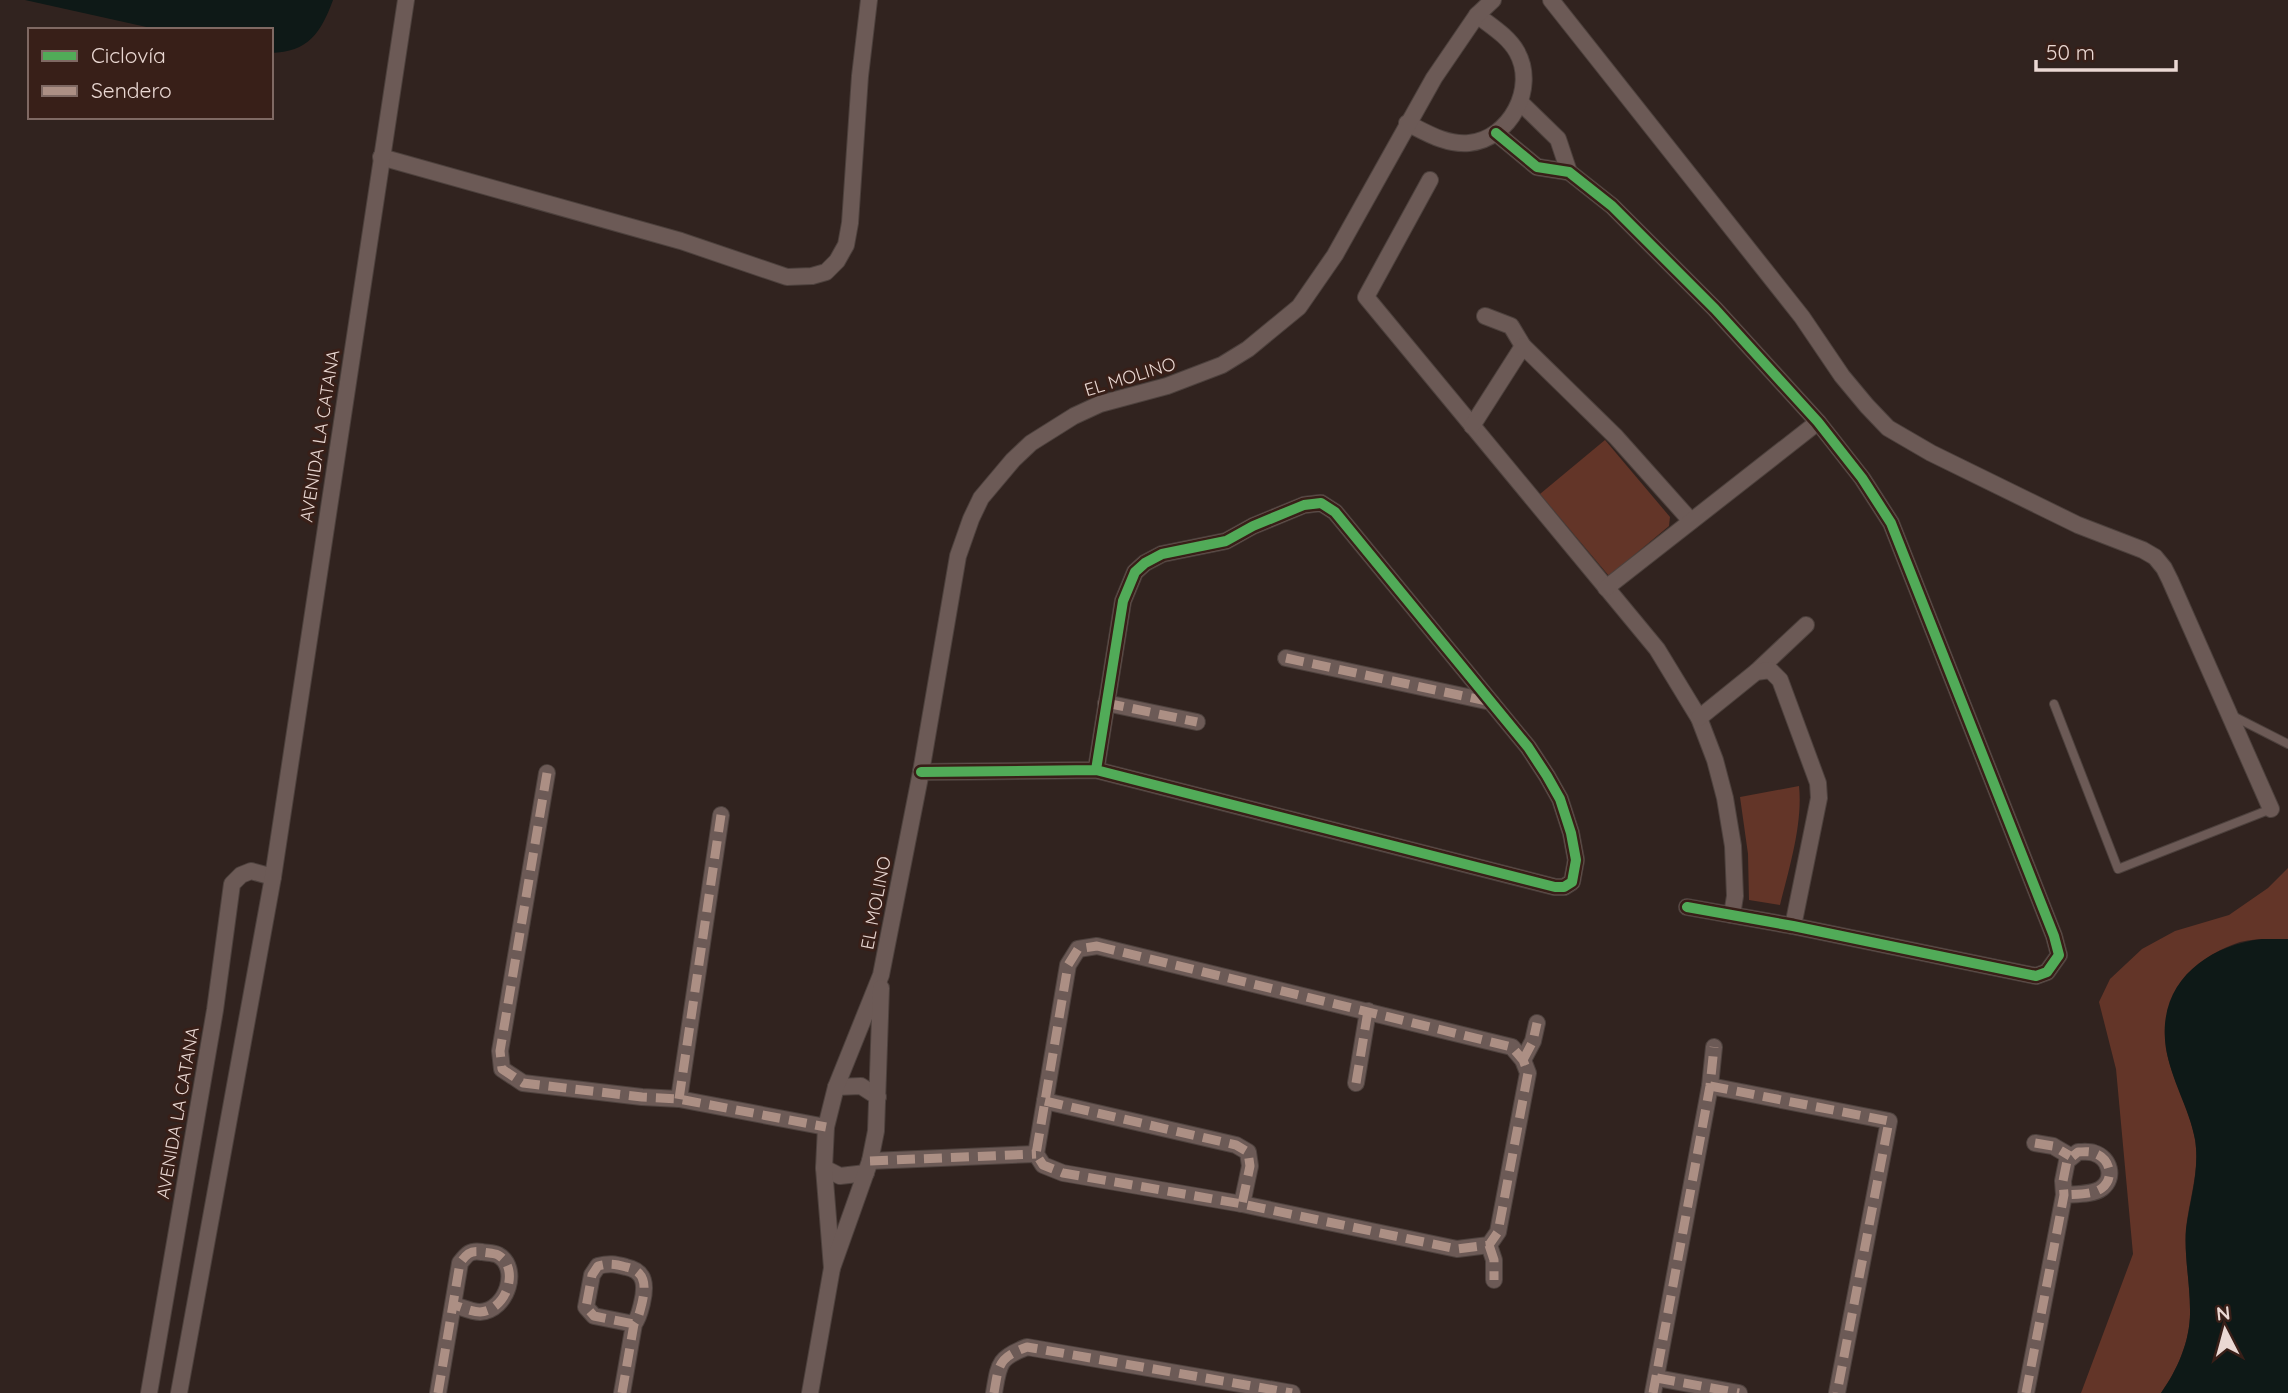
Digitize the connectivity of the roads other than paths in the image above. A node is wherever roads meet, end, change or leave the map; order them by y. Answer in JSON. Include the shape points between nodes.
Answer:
{"nodes":[{"id":1,"x":406,"y":0,"type":"edge"},
{"id":2,"x":869,"y":0,"type":"edge"},
{"id":3,"x":1493,"y":0,"type":"edge"},
{"id":4,"x":1551,"y":0,"type":"edge"},
{"id":5,"x":1478,"y":15,"type":"junction"},
{"id":6,"x":1521,"y":103,"type":"junction"},
{"id":7,"x":1407,"y":123,"type":"junction"},
{"id":8,"x":1496,"y":134,"type":"junction"},
{"id":9,"x":381,"y":157,"type":"junction"},
{"id":10,"x":1569,"y":173,"type":"junction"},
{"id":11,"x":1430,"y":180,"type":"dead end"},
{"id":12,"x":1485,"y":316,"type":"dead end"},
{"id":13,"x":1522,"y":346,"type":"junction"},
{"id":14,"x":1818,"y":422,"type":"junction"},
{"id":15,"x":1472,"y":426,"type":"junction"},
{"id":16,"x":1691,"y":521,"type":"junction"},
{"id":17,"x":1606,"y":588,"type":"junction"},
{"id":18,"x":1806,"y":625,"type":"dead end"},
{"id":19,"x":1286,"y":658,"type":"dead end"},
{"id":20,"x":1756,"y":672,"type":"junction"},
{"id":21,"x":1491,"y":702,"type":"junction"},
{"id":22,"x":1106,"y":703,"type":"junction"},
{"id":23,"x":2054,"y":704,"type":"dead end"},
{"id":24,"x":2230,"y":714,"type":"junction"},
{"id":25,"x":1699,"y":718,"type":"junction"},
{"id":26,"x":1197,"y":722,"type":"dead end"},
{"id":27,"x":2288,"y":744,"type":"edge"},
{"id":28,"x":1096,"y":770,"type":"junction"},
{"id":29,"x":921,"y":772,"type":"junction"},
{"id":30,"x":547,"y":773,"type":"dead end"},
{"id":31,"x":2271,"y":809,"type":"joint"},
{"id":32,"x":721,"y":815,"type":"dead end"},
{"id":33,"x":273,"y":877,"type":"junction"},
{"id":34,"x":1687,"y":907,"type":"dead end"},
{"id":35,"x":1732,"y":915,"type":"junction"},
{"id":36,"x":1793,"y":926,"type":"junction"},
{"id":37,"x":881,"y":975,"type":"junction"},
{"id":38,"x":1368,"y":1011,"type":"junction"},
{"id":39,"x":1537,"y":1023,"type":"dead end"},
{"id":40,"x":1714,"y":1047,"type":"dead end"},
{"id":41,"x":1523,"y":1060,"type":"junction"},
{"id":42,"x":1356,"y":1083,"type":"dead end"},
{"id":43,"x":1710,"y":1086,"type":"junction"},
{"id":44,"x":835,"y":1087,"type":"junction"},
{"id":45,"x":878,"y":1097,"type":"junction"},
{"id":46,"x":679,"y":1098,"type":"junction"},
{"id":47,"x":1045,"y":1101,"type":"junction"},
{"id":48,"x":827,"y":1127,"type":"junction"},
{"id":49,"x":2035,"y":1143,"type":"dead end"},
{"id":50,"x":1036,"y":1154,"type":"junction"},
{"id":51,"x":2070,"y":1156,"type":"junction"},
{"id":52,"x":868,"y":1167,"type":"junction"},
{"id":53,"x":824,"y":1168,"type":"junction"},
{"id":54,"x":2064,"y":1195,"type":"junction"},
{"id":55,"x":1242,"y":1204,"type":"junction"},
{"id":56,"x":1489,"y":1245,"type":"junction"},
{"id":57,"x":832,"y":1268,"type":"junction"},
{"id":58,"x":1494,"y":1280,"type":"dead end"},
{"id":59,"x":454,"y":1306,"type":"dead end"},
{"id":60,"x":634,"y":1324,"type":"dead end"},
{"id":61,"x":1655,"y":1385,"type":"edge"},
{"id":62,"x":1256,"y":1390,"type":"edge"},
{"id":63,"x":149,"y":1393,"type":"edge"},
{"id":64,"x":178,"y":1393,"type":"edge"},
{"id":65,"x":439,"y":1393,"type":"edge"},
{"id":66,"x":622,"y":1393,"type":"edge"},
{"id":67,"x":810,"y":1393,"type":"edge"},
{"id":68,"x":994,"y":1393,"type":"edge"},
{"id":69,"x":1292,"y":1393,"type":"edge"},
{"id":70,"x":1739,"y":1393,"type":"edge"},
{"id":71,"x":1837,"y":1393,"type":"edge"},
{"id":72,"x":2026,"y":1393,"type":"edge"}],
"edges":[{"from":1,"to":9,"type":"street","name":"AVENIDA LA CATANA"},
{"from":2,"to":9,"type":"street","via":[[850,223],[846,245],[826,272],[787,277],[681,241]]},
{"from":3,"to":5,"type":"street","name":"EL MOLINO"},
{"from":4,"to":24,"type":"street","via":[[1802,317],[1842,376],[1888,428],[2078,525],[2155,557]]},
{"from":5,"to":6,"type":"street","via":[[1506,37],[1522,63]]},
{"from":5,"to":7,"type":"street","name":"EL MOLINO"},
{"from":6,"to":8,"type":"street"},
{"from":6,"to":10,"type":"street","via":[[1558,138]]},
{"from":7,"to":8,"type":"street","via":[[1452,142],[1478,141]]},
{"from":7,"to":29,"type":"street","name":"EL MOLINO","via":[[1335,255],[1298,307],[1270,333],[1231,360],[1194,377],[1074,416],[1031,443],[990,485],[958,556]]},
{"from":8,"to":10,"type":"street","via":[[1537,167]]},
{"from":9,"to":33,"type":"street","name":"AVENIDA LA CATANA"},
{"from":10,"to":14,"type":"street","via":[[1612,206],[1715,309]]},
{"from":11,"to":15,"type":"street","via":[[1366,297]]},
{"from":12,"to":13,"type":"street","via":[[1511,326]]},
{"from":13,"to":15,"type":"street"},
{"from":13,"to":16,"type":"street","via":[[1616,437]]},
{"from":14,"to":16,"type":"street"},
{"from":14,"to":36,"type":"street","via":[[1891,523],[2059,955],[2047,972],[2036,976]]},
{"from":15,"to":17,"type":"street"},
{"from":16,"to":17,"type":"street"},
{"from":17,"to":25,"type":"street","via":[[1657,649]]},
{"from":18,"to":20,"type":"street"},
{"from":19,"to":21,"type":"street"},
{"from":20,"to":25,"type":"street"},
{"from":20,"to":36,"type":"street","via":[[1770,670],[1780,680],[1818,783],[1819,798]]},
{"from":21,"to":22,"type":"street","via":[[1335,512],[1321,503],[1304,505],[1226,541],[1162,554],[1135,572],[1123,601]]},
{"from":21,"to":28,"type":"street","via":[[1528,747],[1560,799],[1576,860],[1572,882],[1564,887]]},
{"from":22,"to":26,"type":"street"},
{"from":22,"to":28,"type":"street"},
{"from":23,"to":31,"type":"lane","via":[[2118,869]]},
{"from":24,"to":27,"type":"lane"},
{"from":24,"to":31,"type":"street"},
{"from":25,"to":35,"type":"street","via":[[1726,798],[1733,846]]},
{"from":28,"to":29,"type":"street"},
{"from":29,"to":37,"type":"street","name":"EL MOLINO"},
{"from":30,"to":46,"type":"street","via":[[500,1051],[502,1069],[523,1083]]},
{"from":32,"to":46,"type":"street"},
{"from":33,"to":63,"type":"street","name":"AVENIDA LA CATANA","via":[[246,872],[230,891],[217,999]]},
{"from":33,"to":64,"type":"street","name":"AVENIDA LA CATANA"},
{"from":34,"to":35,"type":"street"},
{"from":35,"to":36,"type":"street"},
{"from":37,"to":44,"type":"street","name":"EL MOLINO"},
{"from":37,"to":45,"type":"street","name":"EL MOLINO"},
{"from":38,"to":41,"type":"street","via":[[1512,1047]]},
{"from":38,"to":42,"type":"street"},
{"from":38,"to":47,"type":"street","via":[[1097,946],[1078,948],[1068,965]]},
{"from":39,"to":41,"type":"street"},
{"from":40,"to":43,"type":"street"},
{"from":41,"to":56,"type":"street","via":[[1528,1073],[1498,1232]]},
{"from":43,"to":61,"type":"street"},
{"from":43,"to":71,"type":"street","via":[[1889,1121]]},
{"from":44,"to":45,"type":"street","via":[[861,1086]]},
{"from":44,"to":48,"type":"street","name":"EL MOLINO"},
{"from":45,"to":52,"type":"street","name":"EL MOLINO"},
{"from":46,"to":48,"type":"street"},
{"from":47,"to":50,"type":"street"},
{"from":47,"to":55,"type":"street","via":[[1236,1145],[1248,1153],[1250,1166]]},
{"from":48,"to":53,"type":"street","name":"EL MOLINO"},
{"from":49,"to":51,"type":"street"},
{"from":50,"to":52,"type":"street"},
{"from":50,"to":55,"type":"street","via":[[1043,1165],[1063,1173]]},
{"from":51,"to":54,"type":"street"},
{"from":51,"to":54,"type":"street","via":[[2081,1152],[2100,1156],[2109,1166],[2109,1178],[2098,1191]]},
{"from":52,"to":53,"type":"street","via":[[839,1176]]},
{"from":52,"to":57,"type":"street","name":"EL MOLINO"},
{"from":53,"to":57,"type":"street","name":"EL MOLINO"},
{"from":54,"to":72,"type":"street"},
{"from":55,"to":56,"type":"street","via":[[1457,1250]]},
{"from":56,"to":58,"type":"street"},
{"from":57,"to":67,"type":"street","name":"EL MOLINO"},
{"from":59,"to":65,"type":"street"},
{"from":60,"to":66,"type":"street"},
{"from":61,"to":70,"type":"street"},
{"from":62,"to":68,"type":"street","via":[[1027,1347],[1010,1353],[999,1365]]},
{"from":62,"to":69,"type":"street"}]}
